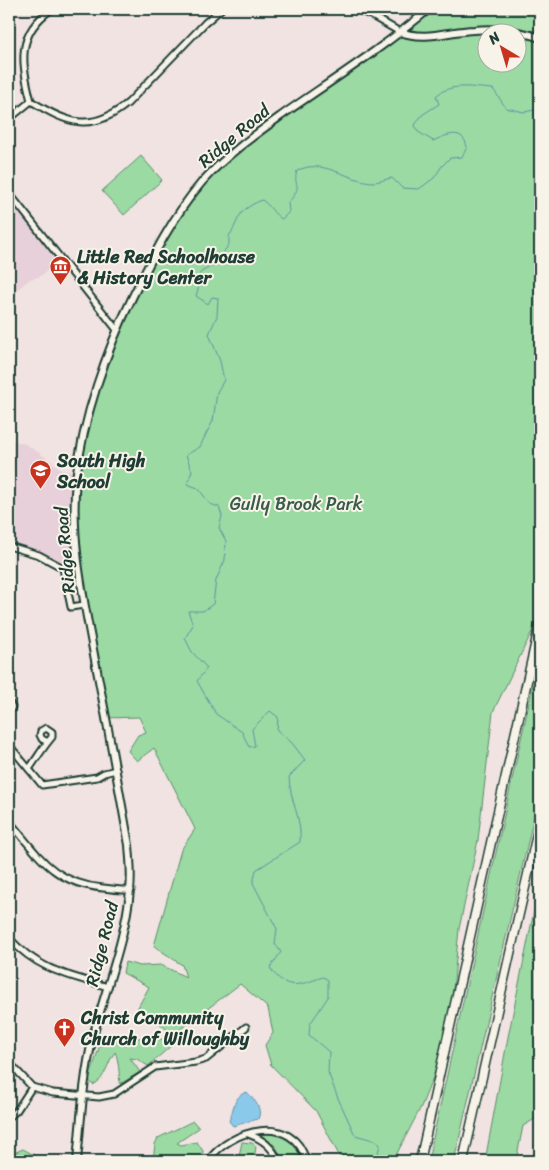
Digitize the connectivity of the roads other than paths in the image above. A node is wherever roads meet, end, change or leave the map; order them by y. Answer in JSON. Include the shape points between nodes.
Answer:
{"nodes":[{"id":1,"x":52,"y":9,"type":"edge"},
{"id":2,"x":221,"y":9,"type":"edge"},
{"id":3,"x":356,"y":9,"type":"edge"},
{"id":4,"x":429,"y":9,"type":"edge"},
{"id":5,"x":400,"y":32,"type":"junction"},
{"id":6,"x":540,"y":38,"type":"edge"},
{"id":7,"x":31,"y":102,"type":"junction"},
{"id":8,"x":9,"y":118,"type":"edge"},
{"id":9,"x":9,"y":193,"type":"edge"},
{"id":10,"x":117,"y":330,"type":"junction"},
{"id":11,"x":9,"y":546,"type":"edge"},
{"id":12,"x":84,"y":605,"type":"junction"},
{"id":13,"x":540,"y":623,"type":"edge"},
{"id":14,"x":9,"y":702,"type":"edge"},
{"id":15,"x":9,"y":712,"type":"edge"},
{"id":16,"x":46,"y":741,"type":"dead end"},
{"id":17,"x":9,"y":745,"type":"edge"},
{"id":18,"x":29,"y":770,"type":"junction"},
{"id":19,"x":116,"y":770,"type":"junction"},
{"id":20,"x":9,"y":821,"type":"edge"},
{"id":21,"x":540,"y":821,"type":"edge"},
{"id":22,"x":130,"y":890,"type":"junction"},
{"id":23,"x":9,"y":938,"type":"edge"},
{"id":24,"x":108,"y":987,"type":"junction"},
{"id":25,"x":246,"y":1027,"type":"dead end"},
{"id":26,"x":9,"y":1062,"type":"edge"},
{"id":27,"x":32,"y":1087,"type":"junction"},
{"id":28,"x":83,"y":1096,"type":"junction"},
{"id":29,"x":9,"y":1118,"type":"edge"},
{"id":30,"x":248,"y":1134,"type":"junction"},
{"id":31,"x":77,"y":1161,"type":"edge"},
{"id":32,"x":208,"y":1161,"type":"edge"},
{"id":33,"x":278,"y":1161,"type":"edge"},
{"id":34,"x":306,"y":1161,"type":"edge"},
{"id":35,"x":420,"y":1161,"type":"edge"},
{"id":36,"x":463,"y":1161,"type":"edge"}],
"edges":[{"from":1,"to":7,"type":"street","via":[[37,22],[24,46],[24,74]]},
{"from":2,"to":7,"type":"street","via":[[116,113],[97,120],[75,122],[57,117]]},
{"from":3,"to":5,"type":"street"},
{"from":4,"to":5,"type":"main road","name":"Ridge Road"},
{"from":5,"to":6,"type":"main road","via":[[418,37],[495,29]]},
{"from":5,"to":10,"type":"main road","name":"Ridge Road","via":[[243,143],[202,182],[162,239]]},
{"from":7,"to":8,"type":"street"},
{"from":9,"to":10,"type":"street"},
{"from":10,"to":12,"type":"main road","name":"Ridge Road","via":[[89,415],[76,480],[75,536]]},
{"from":11,"to":12,"type":"street","via":[[39,554],[63,568],[71,607]]},
{"from":12,"to":19,"type":"main road","name":"Ridge Road"},
{"from":13,"to":35,"type":"highway"},
{"from":14,"to":15,"type":"street","via":[[12,707]]},
{"from":16,"to":18,"type":"street"},
{"from":17,"to":18,"type":"street"},
{"from":18,"to":19,"type":"street","via":[[45,785],[97,777]]},
{"from":19,"to":22,"type":"main road","name":"Ridge Road","via":[[129,845]]},
{"from":20,"to":22,"type":"street","via":[[53,870],[66,879],[95,887]]},
{"from":21,"to":36,"type":"highway"},
{"from":22,"to":24,"type":"main road","name":"Ridge Road"},
{"from":23,"to":24,"type":"street","via":[[39,963],[64,976]]},
{"from":24,"to":28,"type":"main road","name":"Ridge Road"},
{"from":25,"to":28,"type":"street","via":[[206,1060],[154,1067],[114,1094]]},
{"from":26,"to":27,"type":"street"},
{"from":27,"to":28,"type":"street","via":[[53,1094]]},
{"from":27,"to":29,"type":"street"},
{"from":28,"to":31,"type":"main road","name":"Ridge Road"},
{"from":30,"to":32,"type":"street","via":[[224,1145]]},
{"from":30,"to":33,"type":"street","via":[[270,1146]]},
{"from":30,"to":34,"type":"street","via":[[268,1130],[289,1135],[299,1144]]}]}
